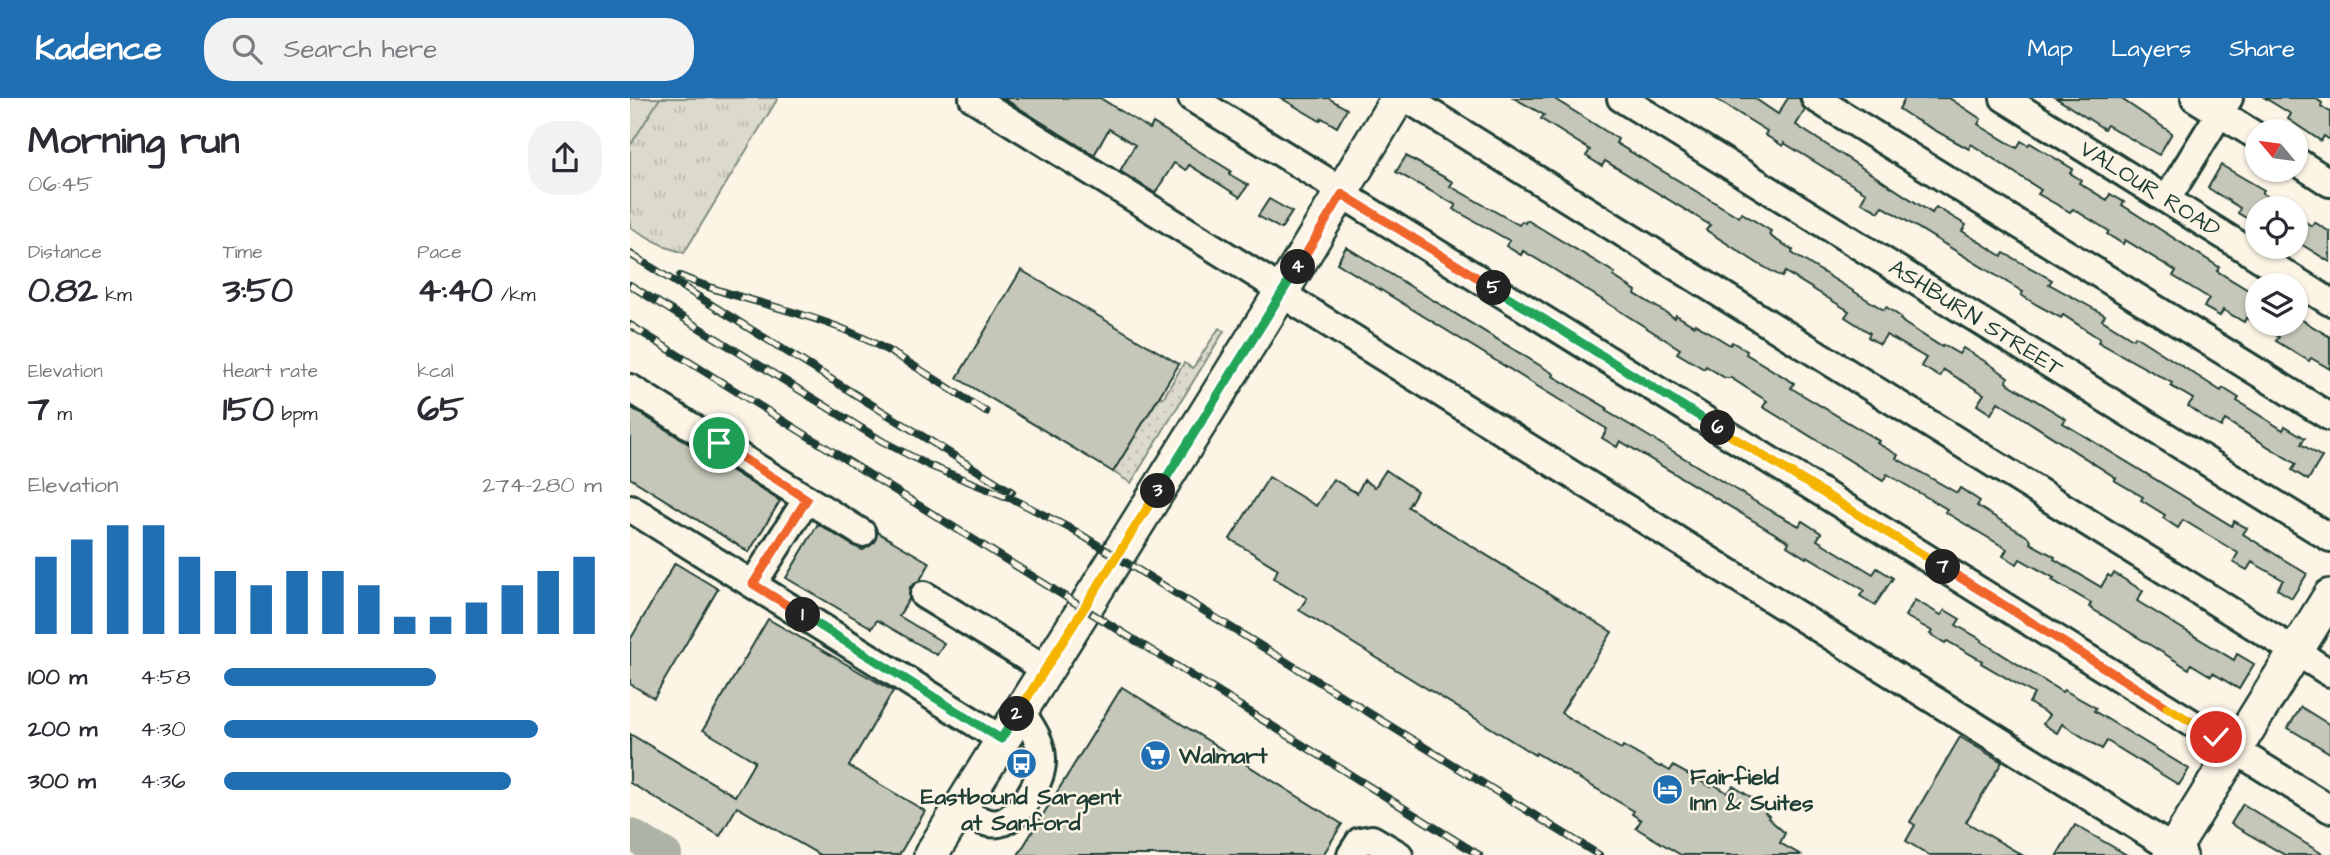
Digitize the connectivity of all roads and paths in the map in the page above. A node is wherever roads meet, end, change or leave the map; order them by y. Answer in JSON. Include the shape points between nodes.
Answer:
{"nodes":[{"id":1,"x":973,"y":98,"type":"edge"},
{"id":2,"x":1192,"y":98,"type":"edge"},
{"id":3,"x":1398,"y":98,"type":"edge"},
{"id":4,"x":1406,"y":98,"type":"edge"},
{"id":5,"x":1621,"y":98,"type":"edge"},
{"id":6,"x":1815,"y":98,"type":"edge"},
{"id":7,"x":2004,"y":98,"type":"edge"},
{"id":8,"x":2195,"y":98,"type":"edge"},
{"id":9,"x":2224,"y":106,"type":"edge"},
{"id":10,"x":2245,"y":125,"type":"edge"},
{"id":11,"x":2308,"y":169,"type":"edge"},
{"id":12,"x":2330,"y":183,"type":"edge"},
{"id":13,"x":1342,"y":194,"type":"junction"},
{"id":14,"x":2167,"y":199,"type":"junction"},
{"id":15,"x":1282,"y":293,"type":"junction"},
{"id":16,"x":2330,"y":302,"type":"edge"},
{"id":17,"x":630,"y":388,"type":"edge"},
{"id":18,"x":2330,"y":417,"type":"edge"},
{"id":19,"x":807,"y":499,"type":"junction"},
{"id":20,"x":630,"y":508,"type":"edge"},
{"id":21,"x":862,"y":533,"type":"dead end"},
{"id":22,"x":2330,"y":538,"type":"edge"},
{"id":23,"x":753,"y":584,"type":"junction"},
{"id":24,"x":924,"y":595,"type":"dead end"},
{"id":25,"x":2330,"y":596,"type":"edge"},
{"id":26,"x":2296,"y":652,"type":"junction"},
{"id":27,"x":1045,"y":669,"type":"junction"},
{"id":28,"x":2330,"y":673,"type":"edge"},
{"id":29,"x":1020,"y":710,"type":"junction"},
{"id":30,"x":1001,"y":739,"type":"junction"},
{"id":31,"x":2235,"y":750,"type":"junction"},
{"id":32,"x":2330,"y":809,"type":"edge"},
{"id":33,"x":958,"y":810,"type":"junction"},
{"id":34,"x":2175,"y":853,"type":"edge"},
{"id":35,"x":931,"y":855,"type":"edge"},
{"id":36,"x":1351,"y":855,"type":"edge"},
{"id":37,"x":1399,"y":855,"type":"edge"}],
"edges":[{"from":1,"to":15,"type":"street"},
{"from":2,"to":13,"type":"street"},
{"from":3,"to":13,"type":"main road"},
{"from":4,"to":26,"type":"street"},
{"from":5,"to":22,"type":"street","name":"ASHBURN STREET"},
{"from":6,"to":18,"type":"street"},
{"from":7,"to":14,"type":"street","name":"VALOUR ROAD"},
{"from":8,"to":9,"type":"street"},
{"from":9,"to":10,"type":"street"},
{"from":9,"to":14,"type":"street"},
{"from":11,"to":12,"type":"street"},
{"from":13,"to":15,"type":"main road"},
{"from":13,"to":31,"type":"street"},
{"from":14,"to":16,"type":"street","name":"VALOUR ROAD"},
{"from":15,"to":27,"type":"main road"},
{"from":15,"to":34,"type":"street"},
{"from":17,"to":19,"type":"street"},
{"from":19,"to":21,"type":"street"},
{"from":19,"to":23,"type":"street"},
{"from":20,"to":23,"type":"street"},
{"from":23,"to":30,"type":"street"},
{"from":24,"to":27,"type":"street"},
{"from":25,"to":26,"type":"main road"},
{"from":26,"to":28,"type":"street"},
{"from":26,"to":31,"type":"main road"},
{"from":27,"to":29,"type":"main road"},
{"from":29,"to":30,"type":"main road"},
{"from":29,"to":33,"type":"street","via":[[1035,733],[1042,758],[1038,780],[1016,814],[998,823]]},
{"from":30,"to":33,"type":"main road"},
{"from":31,"to":32,"type":"street"},
{"from":31,"to":34,"type":"main road"},
{"from":33,"to":35,"type":"main road"},
{"from":36,"to":37,"type":"street","via":[[1360,841],[1372,839]]}]}
